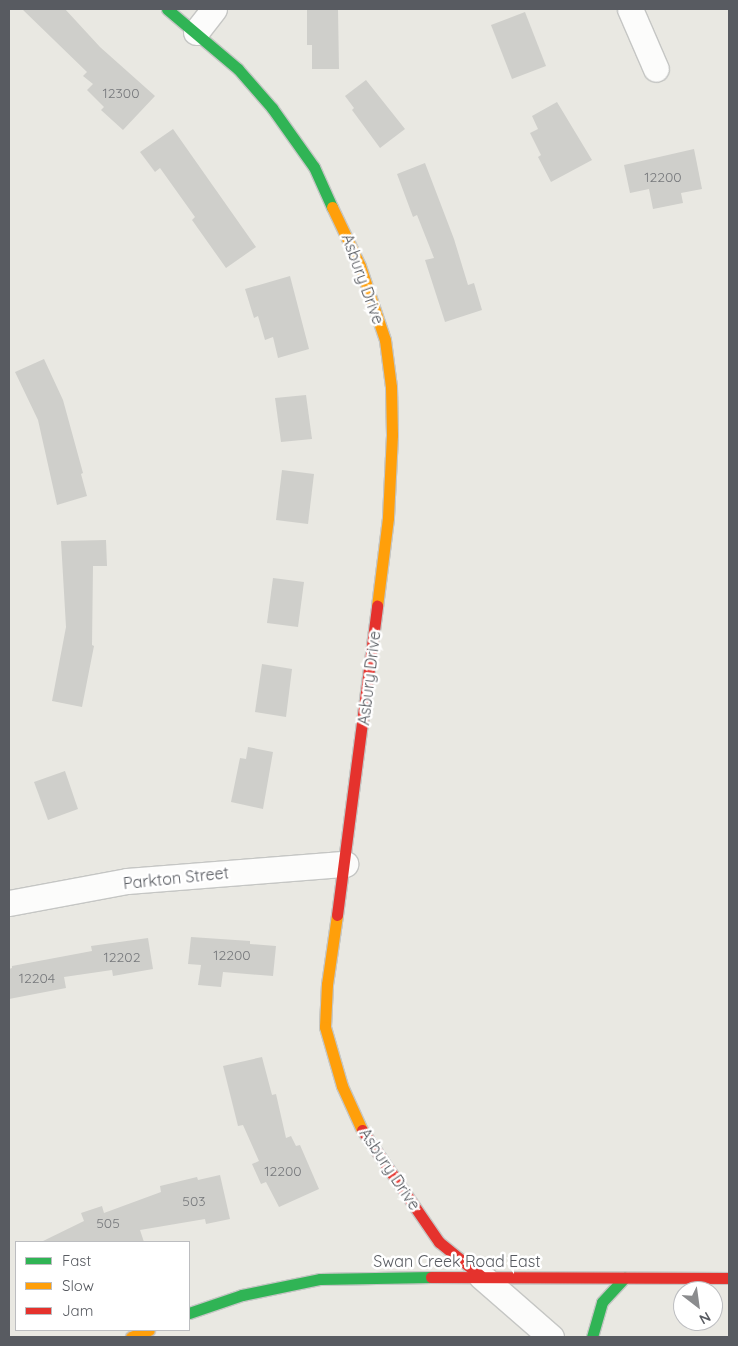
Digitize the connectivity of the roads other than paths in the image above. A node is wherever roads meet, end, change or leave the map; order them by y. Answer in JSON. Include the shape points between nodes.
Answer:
{"nodes":[{"id":1,"x":167,"y":9,"type":"edge"},
{"id":2,"x":214,"y":9,"type":"edge"},
{"id":3,"x":630,"y":9,"type":"edge"},
{"id":4,"x":196,"y":32,"type":"junction"},
{"id":5,"x":656,"y":69,"type":"dead end"},
{"id":6,"x":346,"y":864,"type":"junction"},
{"id":7,"x":9,"y":903,"type":"edge"},
{"id":8,"x":481,"y":1276,"type":"junction"},
{"id":9,"x":624,"y":1278,"type":"junction"},
{"id":10,"x":729,"y":1278,"type":"edge"},
{"id":11,"x":190,"y":1313,"type":"edge"},
{"id":12,"x":146,"y":1331,"type":"edge"},
{"id":13,"x":131,"y":1337,"type":"edge"},
{"id":14,"x":550,"y":1337,"type":"edge"},
{"id":15,"x":592,"y":1337,"type":"edge"}],
"edges":[{"from":1,"to":4,"type":"street","name":"Asbury Drive"},
{"from":2,"to":4,"type":"street"},
{"from":3,"to":5,"type":"street"},
{"from":4,"to":6,"type":"street","name":"Asbury Drive","via":[[238,69],[272,108],[314,167],[360,266],[385,340],[391,387],[392,436],[388,518]]},
{"from":6,"to":7,"type":"street","name":"Parkton Street","via":[[127,882]]},
{"from":6,"to":8,"type":"street","name":"Asbury Drive","via":[[327,984],[325,1027],[342,1086],[365,1136],[439,1242]]},
{"from":8,"to":9,"type":"street","name":"Swan Creek Road East"},
{"from":8,"to":11,"type":"street","name":"Swan Creek Road East","via":[[320,1279],[242,1295]]},
{"from":8,"to":14,"type":"street","name":"Asbury Drive"},
{"from":9,"to":10,"type":"street","name":"Swan Creek Road East"},
{"from":9,"to":15,"type":"street","via":[[602,1302]]},
{"from":12,"to":13,"type":"street"}]}
